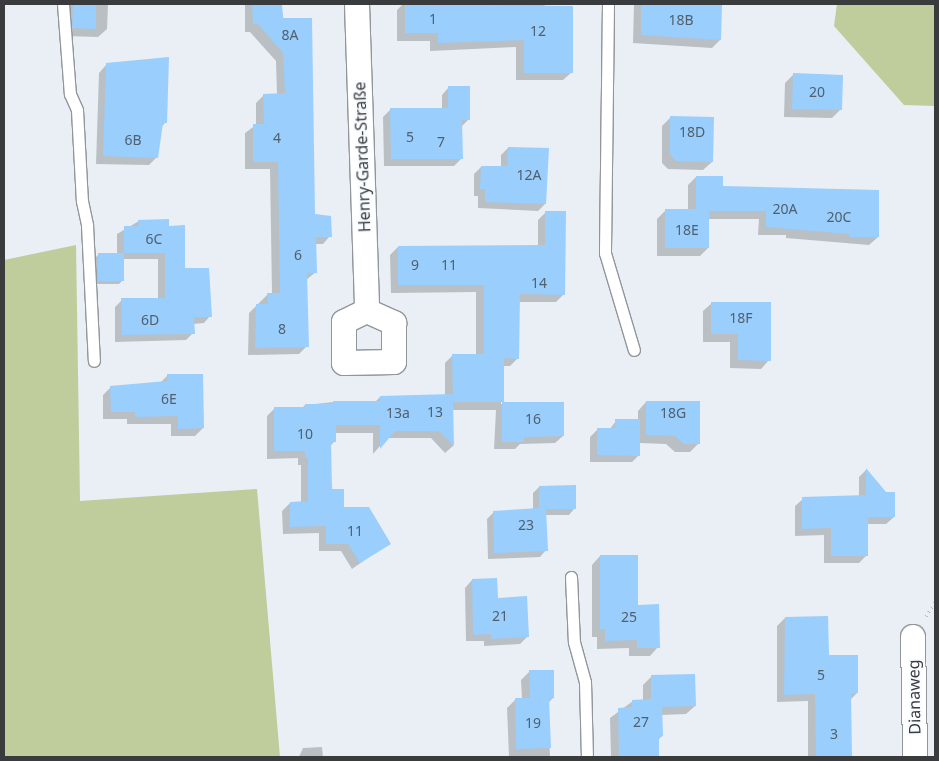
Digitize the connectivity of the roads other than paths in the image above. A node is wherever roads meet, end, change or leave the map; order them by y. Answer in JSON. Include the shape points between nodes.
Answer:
{"nodes":[{"id":1,"x":63,"y":4,"type":"edge"},
{"id":2,"x":357,"y":4,"type":"edge"},
{"id":3,"x":608,"y":4,"type":"edge"},
{"id":4,"x":367,"y":311,"type":"dead end"},
{"id":5,"x":634,"y":350,"type":"dead end"},
{"id":6,"x":94,"y":361,"type":"dead end"},
{"id":7,"x":571,"y":577,"type":"dead end"},
{"id":8,"x":913,"y":637,"type":"dead end"},
{"id":9,"x":587,"y":757,"type":"edge"},
{"id":10,"x":915,"y":757,"type":"edge"}],
"edges":[{"from":1,"to":6,"type":"lane","via":[[70,94],[77,110],[82,201],[87,225]]},
{"from":2,"to":4,"type":"street","name":"Henry-Garde-Straße"},
{"from":3,"to":5,"type":"lane","via":[[605,252]]},
{"from":7,"to":9,"type":"lane","via":[[574,642],[585,682]]},
{"from":8,"to":10,"type":"street","name":"Dianaweg"}]}
